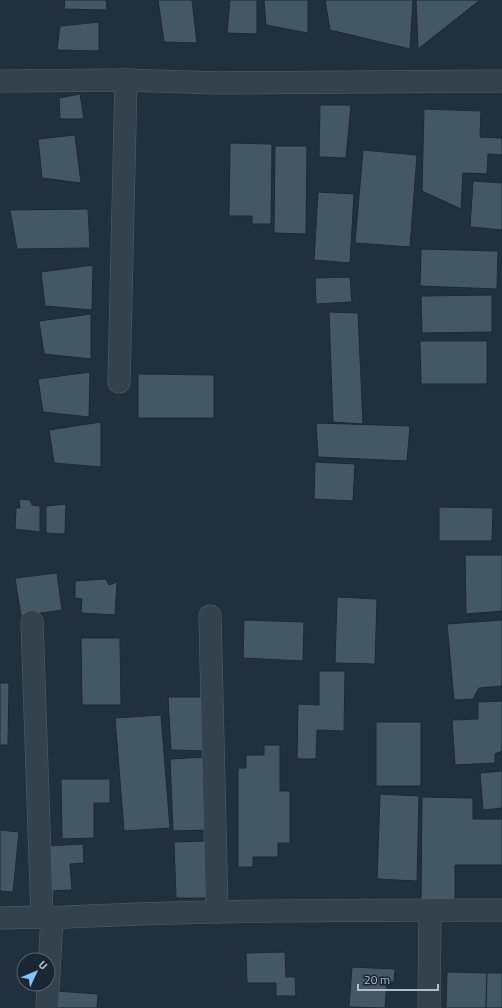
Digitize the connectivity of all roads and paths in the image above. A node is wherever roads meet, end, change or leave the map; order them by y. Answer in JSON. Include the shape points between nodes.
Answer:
{"nodes":[{"id":1,"x":126,"y":80,"type":"junction"},
{"id":2,"x":0,"y":81,"type":"edge"},
{"id":3,"x":502,"y":81,"type":"edge"},
{"id":4,"x":119,"y":382,"type":"dead end"},
{"id":5,"x":210,"y":616,"type":"dead end"},
{"id":6,"x":32,"y":622,"type":"dead end"},
{"id":7,"x":430,"y":910,"type":"junction"},
{"id":8,"x":502,"y":910,"type":"edge"},
{"id":9,"x":217,"y":912,"type":"junction"},
{"id":10,"x":0,"y":918,"type":"edge"},
{"id":11,"x":47,"y":918,"type":"junction"},
{"id":12,"x":47,"y":1008,"type":"edge"},
{"id":13,"x":429,"y":1008,"type":"edge"}],
"edges":[{"from":1,"to":2,"type":"street"},
{"from":1,"to":3,"type":"street","via":[[217,83]]},
{"from":1,"to":4,"type":"street"},
{"from":5,"to":9,"type":"street"},
{"from":6,"to":11,"type":"street"},
{"from":7,"to":8,"type":"street"},
{"from":7,"to":9,"type":"street"},
{"from":7,"to":13,"type":"street"},
{"from":9,"to":11,"type":"street"},
{"from":10,"to":11,"type":"street"},
{"from":11,"to":12,"type":"street"}]}
